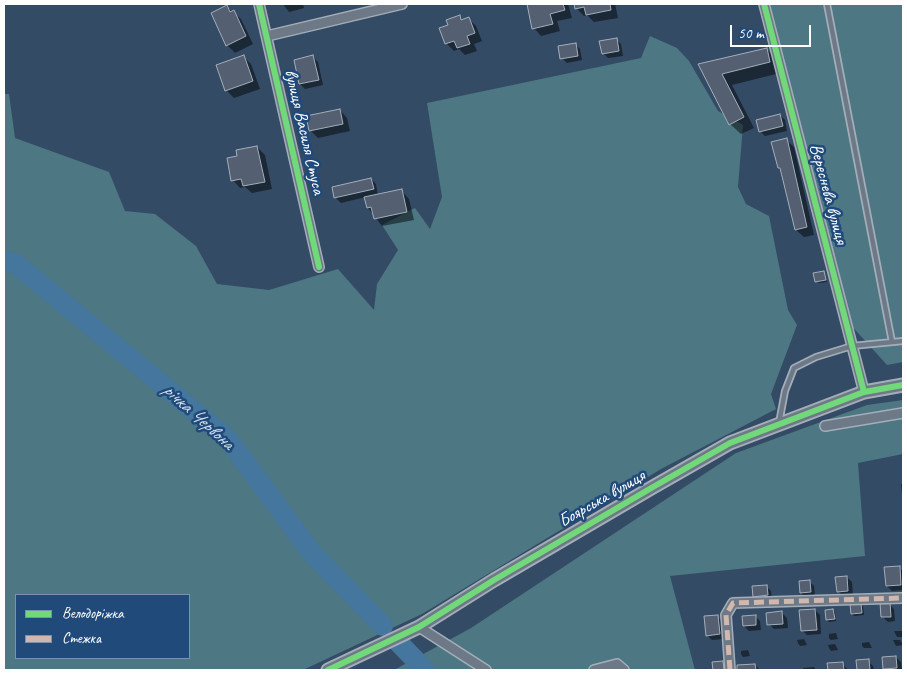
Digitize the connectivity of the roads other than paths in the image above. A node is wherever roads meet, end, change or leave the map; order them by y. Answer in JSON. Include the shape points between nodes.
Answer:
{"nodes":[{"id":1,"x":259,"y":4,"type":"edge"},
{"id":2,"x":402,"y":4,"type":"edge"},
{"id":3,"x":764,"y":4,"type":"edge"},
{"id":4,"x":827,"y":4,"type":"edge"},
{"id":5,"x":267,"y":36,"type":"junction"},
{"id":6,"x":319,"y":268,"type":"dead end"},
{"id":7,"x":903,"y":341,"type":"edge"},
{"id":8,"x":892,"y":342,"type":"junction"},
{"id":9,"x":852,"y":346,"type":"junction"},
{"id":10,"x":903,"y":385,"type":"edge"},
{"id":11,"x":864,"y":392,"type":"junction"},
{"id":12,"x":903,"y":413,"type":"edge"},
{"id":13,"x":779,"y":424,"type":"junction"},
{"id":14,"x":825,"y":426,"type":"dead end"},
{"id":15,"x":903,"y":598,"type":"edge"},
{"id":16,"x":419,"y":627,"type":"junction"},
{"id":17,"x":328,"y":670,"type":"edge"},
{"id":18,"x":486,"y":670,"type":"edge"},
{"id":19,"x":594,"y":670,"type":"edge"},
{"id":20,"x":624,"y":670,"type":"edge"},
{"id":21,"x":730,"y":670,"type":"edge"}],
"edges":[{"from":1,"to":5,"type":"street","name":"вулиця Василя Стуса"},
{"from":2,"to":5,"type":"street"},
{"from":3,"to":9,"type":"street","name":"Вереснева вулиця"},
{"from":4,"to":8,"type":"lane"},
{"from":5,"to":6,"type":"street","name":"вулиця Василя Стуса"},
{"from":7,"to":8,"type":"lane"},
{"from":8,"to":9,"type":"lane"},
{"from":9,"to":11,"type":"street","name":"Вереснева вулиця"},
{"from":9,"to":13,"type":"lane","via":[[794,368],[785,391]]},
{"from":10,"to":11,"type":"street","name":"Боярська вулиця"},
{"from":11,"to":13,"type":"street","name":"Боярська вулиця"},
{"from":12,"to":14,"type":"street"},
{"from":13,"to":16,"type":"street","name":"Боярська вулиця","via":[[730,443]]},
{"from":15,"to":21,"type":"street","via":[[733,603],[726,615]]},
{"from":16,"to":17,"type":"street","name":"Боярська вулиця"},
{"from":16,"to":18,"type":"street"},
{"from":19,"to":20,"type":"street","via":[[617,664]]}]}
